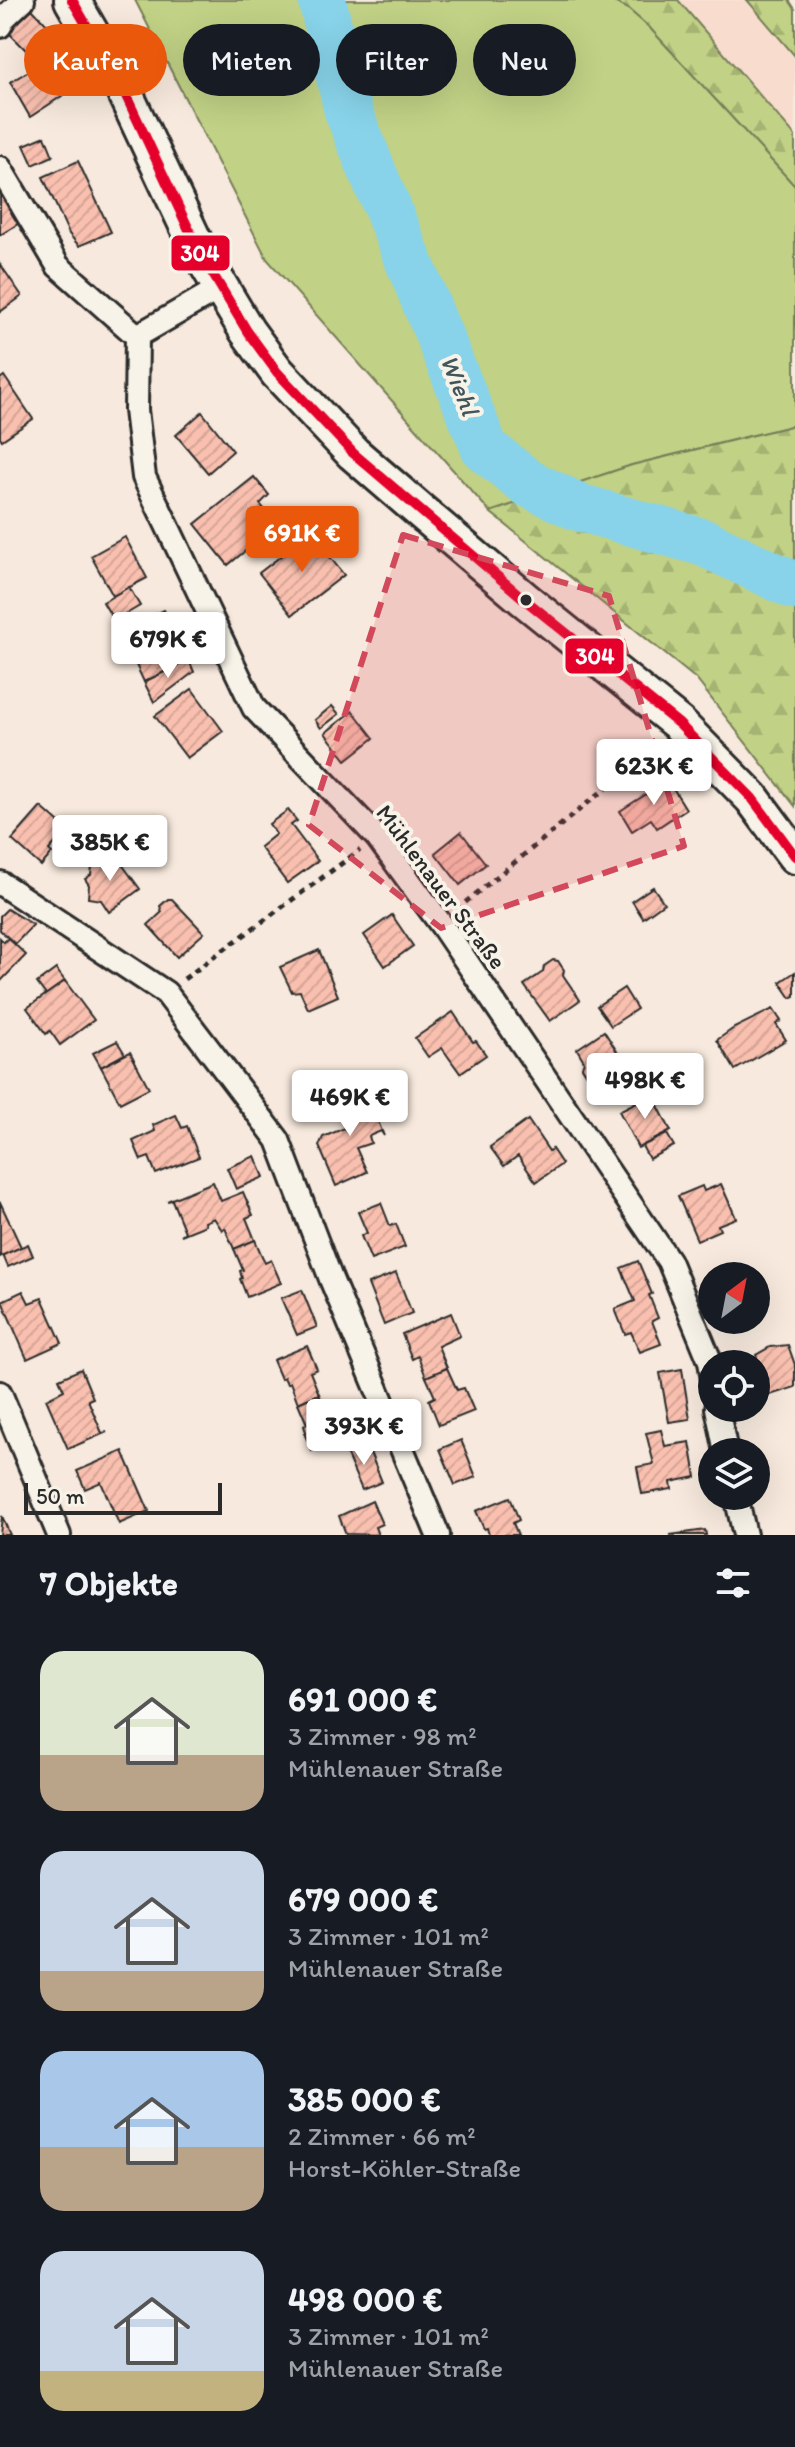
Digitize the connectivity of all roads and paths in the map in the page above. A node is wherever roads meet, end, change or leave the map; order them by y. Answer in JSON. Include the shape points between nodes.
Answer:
{"nodes":[{"id":1,"x":23,"y":0,"type":"edge"},
{"id":2,"x":72,"y":0,"type":"edge"},
{"id":3,"x":0,"y":26,"type":"edge"},
{"id":4,"x":0,"y":168,"type":"edge"},
{"id":5,"x":220,"y":288,"type":"junction"},
{"id":6,"x":137,"y":336,"type":"junction"},
{"id":7,"x":679,"y":724,"type":"junction"},
{"id":8,"x":377,"y":837,"type":"junction"},
{"id":9,"x":795,"y":856,"type":"edge"},
{"id":10,"x":0,"y":883,"type":"edge"},
{"id":11,"x":439,"y":923,"type":"junction"},
{"id":12,"x":166,"y":993,"type":"junction"},
{"id":13,"x":705,"y":1350,"type":"edge"},
{"id":14,"x":0,"y":1393,"type":"edge"},
{"id":15,"x":739,"y":1510,"type":"edge"},
{"id":16,"x":59,"y":1535,"type":"edge"},
{"id":17,"x":438,"y":1535,"type":"edge"},
{"id":18,"x":745,"y":1535,"type":"edge"}],
"edges":[{"from":1,"to":3,"type":"street"},
{"from":2,"to":5,"type":"main road","via":[[121,85]]},
{"from":4,"to":6,"type":"street","via":[[58,266]]},
{"from":5,"to":6,"type":"street"},
{"from":5,"to":7,"type":"main road","via":[[277,372],[353,453]]},
{"from":6,"to":8,"type":"street","name":"Mühlenauer Straße","via":[[136,410],[144,477],[159,511],[254,708]]},
{"from":7,"to":9,"type":"main road","via":[[752,798]]},
{"from":7,"to":11,"type":"path"},
{"from":8,"to":11,"type":"street","name":"Mühlenauer Straße"},
{"from":8,"to":12,"type":"path"},
{"from":10,"to":12,"type":"street"},
{"from":11,"to":13,"type":"street","name":"Mühlenauer Straße","via":[[669,1261]]},
{"from":12,"to":17,"type":"street","via":[[278,1140]]},
{"from":14,"to":16,"type":"street"},
{"from":15,"to":18,"type":"street"}]}
